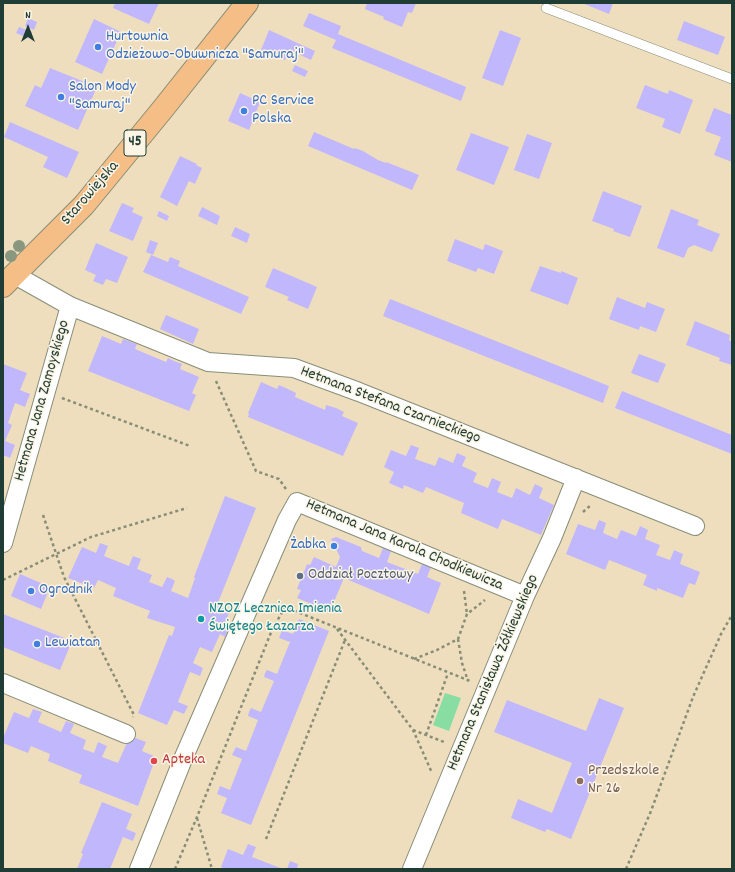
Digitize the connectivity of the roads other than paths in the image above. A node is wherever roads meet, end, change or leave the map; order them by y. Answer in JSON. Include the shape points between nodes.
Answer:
{"nodes":[{"id":1,"x":247,"y":3,"type":"edge"},
{"id":2,"x":546,"y":8,"type":"dead end"},
{"id":3,"x":732,"y":79,"type":"edge"},
{"id":4,"x":9,"y":281,"type":"edge"},
{"id":5,"x":70,"y":306,"type":"junction"},
{"id":6,"x":576,"y":478,"type":"junction"},
{"id":7,"x":695,"y":526,"type":"dead end"},
{"id":8,"x":3,"y":543,"type":"edge"},
{"id":9,"x":525,"y":596,"type":"junction"},
{"id":10,"x":3,"y":683,"type":"edge"},
{"id":11,"x":126,"y":734,"type":"road end"},
{"id":12,"x":140,"y":869,"type":"edge"},
{"id":13,"x":412,"y":869,"type":"edge"}],
"edges":[{"from":1,"to":4,"type":"main road","name":"Starowiejska","number":"45","via":[[84,205]]},
{"from":2,"to":3,"type":"lane"},
{"from":4,"to":5,"type":"street","name":"Hetmana Stefana Czarnieckiego"},
{"from":5,"to":6,"type":"street","name":"Hetmana Stefana Czarnieckiego","via":[[208,362],[294,368]]},
{"from":5,"to":8,"type":"street","name":"Hetmana Jana Zamoyskiego"},
{"from":6,"to":7,"type":"street","name":"Hetmana Stefana Czarnieckiego"},
{"from":6,"to":9,"type":"street","name":"Hetmana Stanisława Żółkiewskiego"},
{"from":9,"to":12,"type":"street","name":"Hetmana Jana Karola Chodkiewicza","via":[[297,502],[183,759]]},
{"from":9,"to":13,"type":"street","name":"Hetmana Stanisława Żółkiewskiego"},
{"from":10,"to":11,"type":"street"}]}
